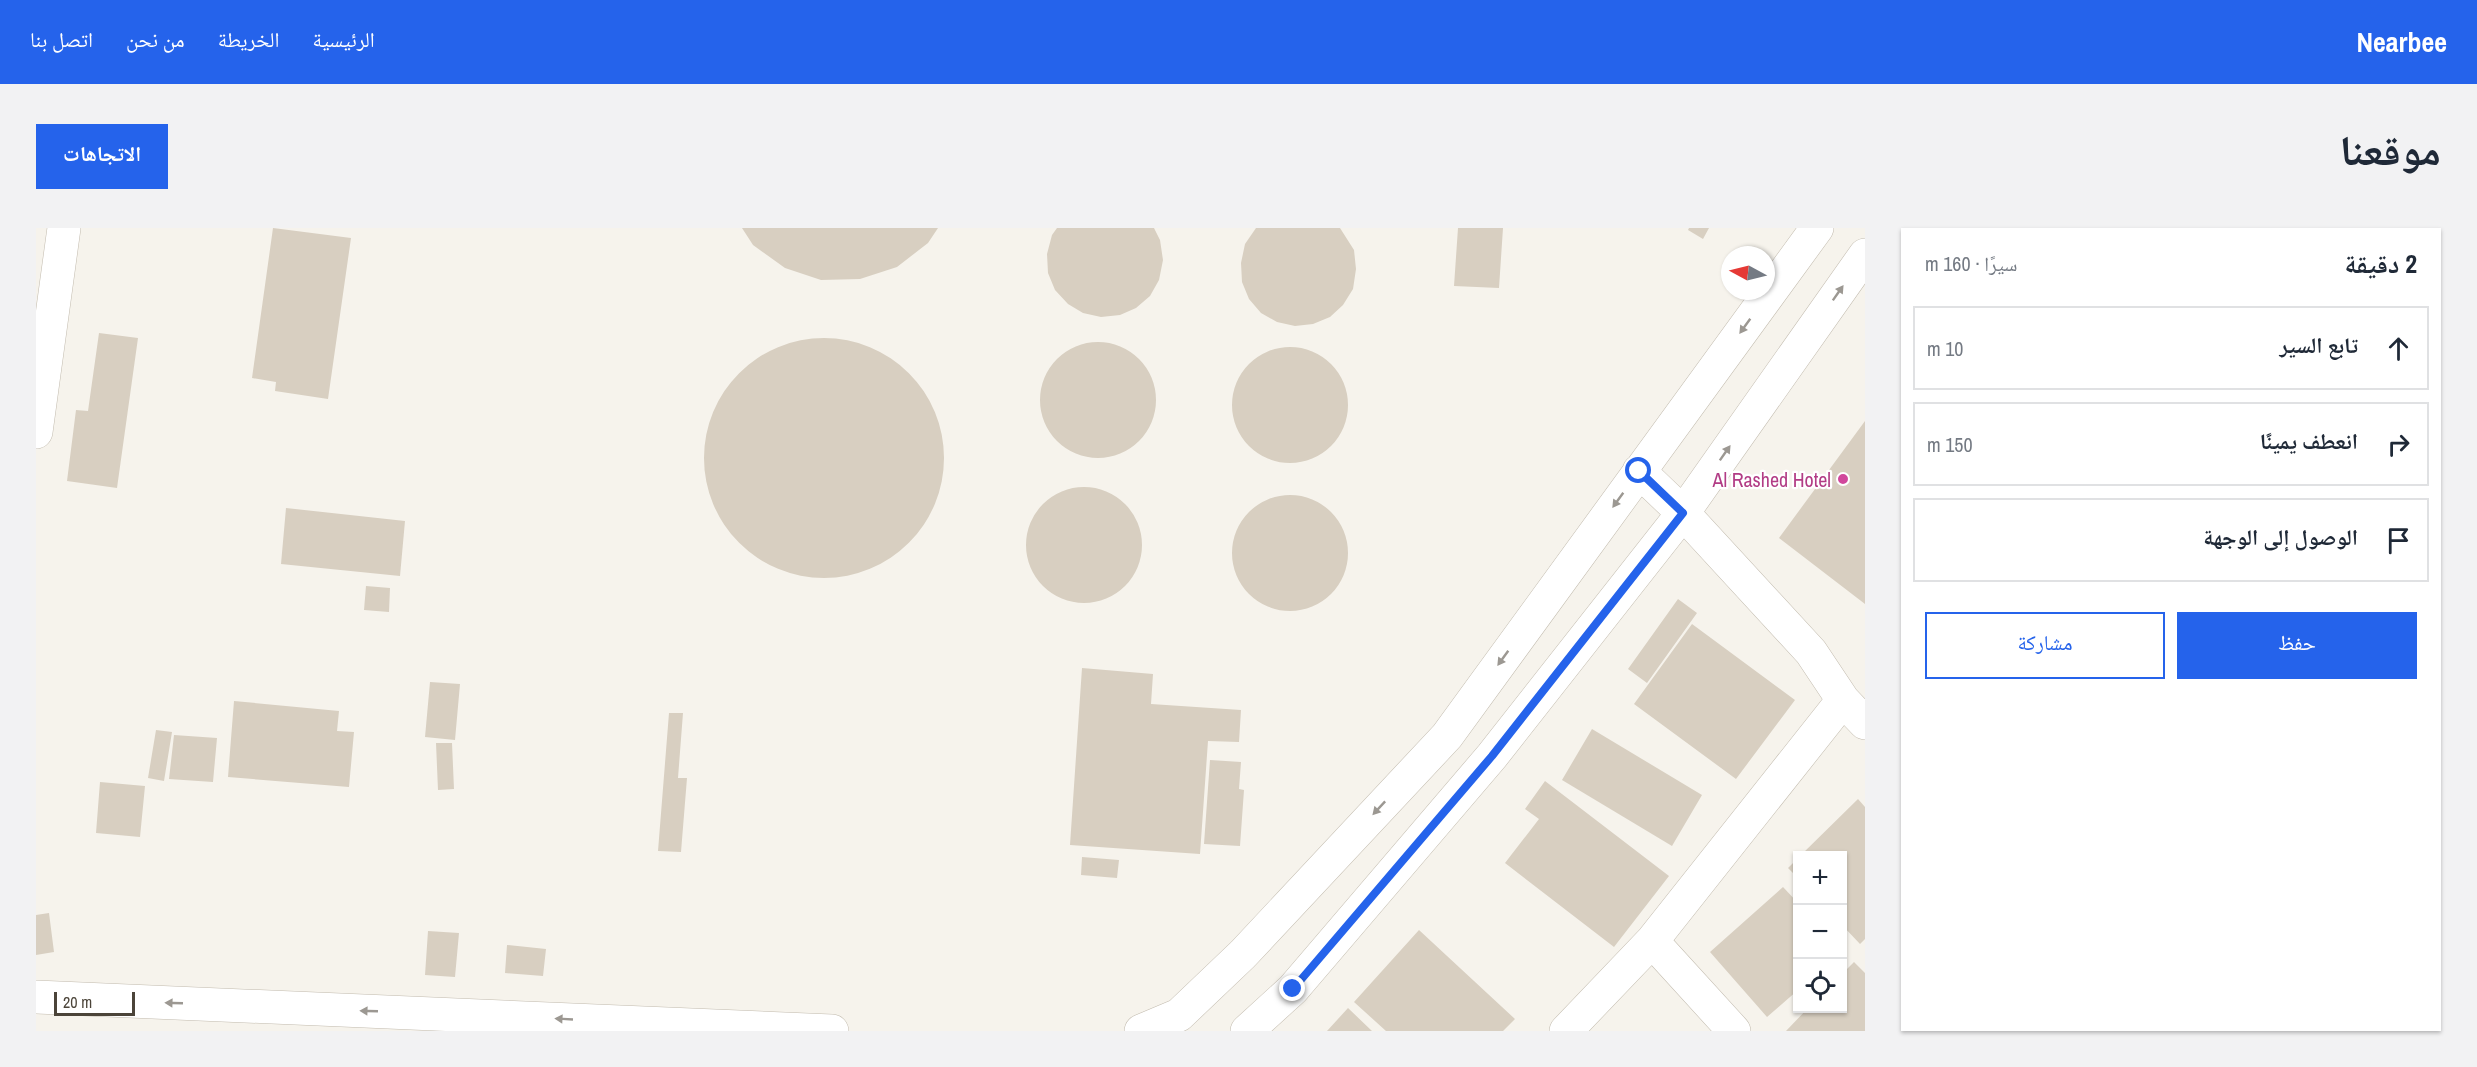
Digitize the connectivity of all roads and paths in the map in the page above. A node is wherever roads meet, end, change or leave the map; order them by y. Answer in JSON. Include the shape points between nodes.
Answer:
{"nodes":[{"id":1,"x":64,"y":228,"type":"edge"},
{"id":2,"x":1817,"y":228,"type":"edge"},
{"id":3,"x":1865,"y":255,"type":"edge"},
{"id":4,"x":36,"y":432,"type":"edge"},
{"id":5,"x":1639,"y":471,"type":"junction"},
{"id":6,"x":1683,"y":513,"type":"junction"},
{"id":7,"x":1854,"y":712,"type":"edge"},
{"id":8,"x":1652,"y":941,"type":"junction"},
{"id":9,"x":36,"y":997,"type":"edge"},
{"id":10,"x":413,"y":1025,"type":"edge"},
{"id":11,"x":832,"y":1031,"type":"edge"},
{"id":12,"x":1141,"y":1031,"type":"edge"},
{"id":13,"x":1247,"y":1031,"type":"edge"},
{"id":14,"x":1566,"y":1031,"type":"edge"},
{"id":15,"x":1734,"y":1031,"type":"edge"}],
"edges":[{"from":1,"to":4,"type":"street"},
{"from":2,"to":5,"type":"street","one_way":true},
{"from":6,"to":3,"type":"street","one_way":true},
{"from":5,"to":6,"type":"street"},
{"from":5,"to":12,"type":"street","one_way":true,"via":[[1447,736],[1243,954],[1179,1015]]},
{"from":6,"to":7,"type":"street","via":[[1811,652]]},
{"from":6,"to":13,"type":"street","via":[[1492,756],[1293,989]]},
{"from":7,"to":8,"type":"street"},
{"from":8,"to":14,"type":"street"},
{"from":8,"to":15,"type":"street"},
{"from":10,"to":9,"type":"street","one_way":true},
{"from":11,"to":10,"type":"street","one_way":true}]}
